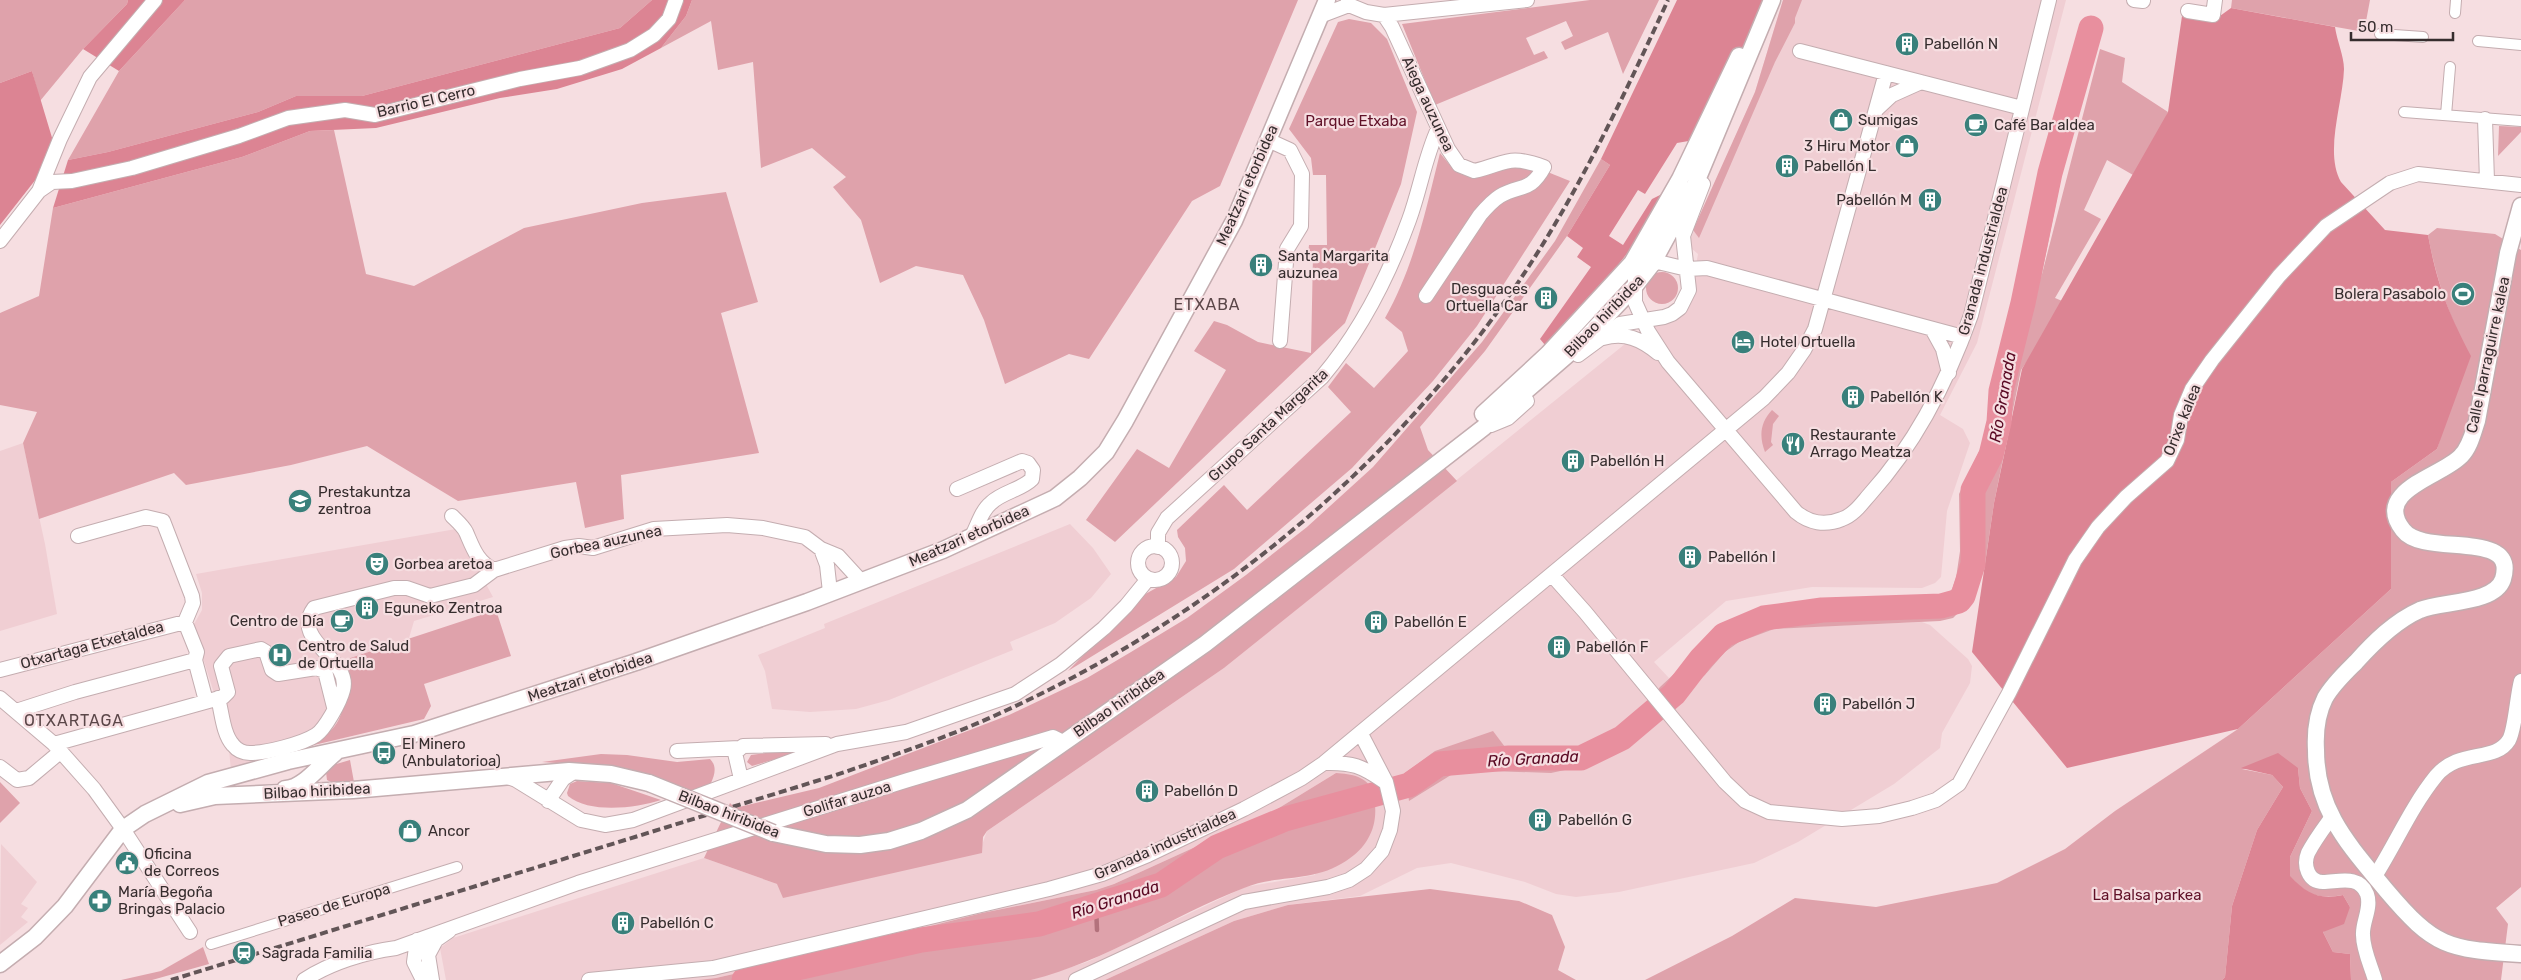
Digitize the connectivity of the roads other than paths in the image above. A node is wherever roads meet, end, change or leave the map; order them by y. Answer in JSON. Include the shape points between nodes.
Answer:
{"nodes":[{"id":1,"x":155,"y":0,"type":"edge"},
{"id":2,"x":676,"y":0,"type":"edge"},
{"id":3,"x":1527,"y":0,"type":"edge"},
{"id":4,"x":1766,"y":0,"type":"edge"},
{"id":5,"x":1772,"y":0,"type":"edge"},
{"id":6,"x":2049,"y":0,"type":"edge"},
{"id":7,"x":2215,"y":0,"type":"edge"},
{"id":8,"x":2456,"y":0,"type":"edge"},
{"id":9,"x":1338,"y":3,"type":"edge"},
{"id":10,"x":1454,"y":4,"type":"edge"},
{"id":11,"x":2188,"y":11,"type":"dead end"},
{"id":12,"x":2455,"y":12,"type":"dead end"},
{"id":13,"x":1384,"y":15,"type":"junction"},
{"id":14,"x":2380,"y":34,"type":"dead end"},
{"id":15,"x":2423,"y":37,"type":"dead end"},
{"id":16,"x":2478,"y":42,"type":"dead end"},
{"id":17,"x":2521,"y":45,"type":"edge"},
{"id":18,"x":1800,"y":51,"type":"dead end"},
{"id":19,"x":2450,"y":67,"type":"dead end"},
{"id":20,"x":1746,"y":68,"type":"junction"},
{"id":21,"x":1886,"y":73,"type":"junction"},
{"id":22,"x":1921,"y":82,"type":"junction"},
{"id":23,"x":2022,"y":108,"type":"junction"},
{"id":24,"x":1876,"y":110,"type":"junction"},
{"id":25,"x":2404,"y":112,"type":"dead end"},
{"id":26,"x":2446,"y":115,"type":"junction"},
{"id":27,"x":2485,"y":119,"type":"junction"},
{"id":28,"x":2521,"y":122,"type":"edge"},
{"id":29,"x":1438,"y":128,"type":"junction"},
{"id":30,"x":1268,"y":140,"type":"junction"},
{"id":31,"x":1695,"y":150,"type":"junction"},
{"id":32,"x":2488,"y":181,"type":"junction"},
{"id":33,"x":2521,"y":185,"type":"edge"},
{"id":34,"x":39,"y":191,"type":"junction"},
{"id":35,"x":2521,"y":206,"type":"edge"},
{"id":36,"x":1683,"y":236,"type":"junction"},
{"id":37,"x":0,"y":240,"type":"edge"},
{"id":38,"x":1686,"y":269,"type":"junction"},
{"id":39,"x":1713,"y":270,"type":"junction"},
{"id":40,"x":1641,"y":274,"type":"junction"},
{"id":41,"x":1426,"y":296,"type":"dead end"},
{"id":42,"x":1823,"y":300,"type":"junction"},
{"id":43,"x":1643,"y":318,"type":"junction"},
{"id":44,"x":1932,"y":329,"type":"junction"},
{"id":45,"x":1963,"y":338,"type":"junction"},
{"id":46,"x":1596,"y":340,"type":"junction"},
{"id":47,"x":1280,"y":341,"type":"dead end"},
{"id":48,"x":1548,"y":354,"type":"junction"},
{"id":49,"x":1668,"y":362,"type":"junction"},
{"id":50,"x":1949,"y":373,"type":"junction"},
{"id":51,"x":1483,"y":428,"type":"junction"},
{"id":52,"x":1727,"y":429,"type":"junction"},
{"id":53,"x":957,"y":489,"type":"dead end"},
{"id":54,"x":452,"y":516,"type":"dead end"},
{"id":55,"x":974,"y":534,"type":"junction"},
{"id":56,"x":78,"y":536,"type":"dead end"},
{"id":57,"x":1158,"y":547,"type":"junction"},
{"id":58,"x":821,"y":548,"type":"junction"},
{"id":59,"x":1328,"y":548,"type":"junction"},
{"id":60,"x":494,"y":570,"type":"junction"},
{"id":61,"x":1552,"y":575,"type":"junction"},
{"id":62,"x":1148,"y":579,"type":"junction"},
{"id":63,"x":860,"y":580,"type":"junction"},
{"id":64,"x":830,"y":592,"type":"junction"},
{"id":65,"x":185,"y":622,"type":"junction"},
{"id":66,"x":195,"y":660,"type":"junction"},
{"id":67,"x":0,"y":670,"type":"edge"},
{"id":68,"x":2521,"y":681,"type":"edge"},
{"id":69,"x":0,"y":698,"type":"edge"},
{"id":70,"x":212,"y":700,"type":"junction"},
{"id":71,"x":334,"y":707,"type":"junction"},
{"id":72,"x":16,"y":711,"type":"junction"},
{"id":73,"x":1360,"y":734,"type":"junction"},
{"id":74,"x":1063,"y":742,"type":"junction"},
{"id":75,"x":837,"y":744,"type":"junction"},
{"id":76,"x":57,"y":748,"type":"junction"},
{"id":77,"x":738,"y":748,"type":"junction"},
{"id":78,"x":338,"y":750,"type":"junction"},
{"id":79,"x":677,"y":751,"type":"dead end"},
{"id":80,"x":285,"y":754,"type":"junction"},
{"id":81,"x":1324,"y":763,"type":"junction"},
{"id":82,"x":319,"y":765,"type":"junction"},
{"id":83,"x":0,"y":767,"type":"edge"},
{"id":84,"x":575,"y":771,"type":"junction"},
{"id":85,"x":505,"y":776,"type":"junction"},
{"id":86,"x":741,"y":779,"type":"junction"},
{"id":87,"x":1386,"y":782,"type":"junction"},
{"id":88,"x":298,"y":790,"type":"junction"},
{"id":89,"x":327,"y":790,"type":"junction"},
{"id":90,"x":548,"y":801,"type":"junction"},
{"id":91,"x":163,"y":807,"type":"junction"},
{"id":92,"x":2331,"y":818,"type":"junction"},
{"id":93,"x":123,"y":828,"type":"junction"},
{"id":94,"x":457,"y":867,"type":"dead end"},
{"id":95,"x":2375,"y":876,"type":"junction"},
{"id":96,"x":460,"y":924,"type":"junction"},
{"id":97,"x":190,"y":932,"type":"dead end"},
{"id":98,"x":417,"y":940,"type":"junction"},
{"id":99,"x":211,"y":944,"type":"dead end"},
{"id":100,"x":396,"y":948,"type":"junction"},
{"id":101,"x":2521,"y":954,"type":"edge"},
{"id":102,"x":428,"y":955,"type":"junction"},
{"id":103,"x":0,"y":964,"type":"edge"},
{"id":104,"x":425,"y":975,"type":"edge"},
{"id":105,"x":304,"y":980,"type":"edge"},
{"id":106,"x":589,"y":980,"type":"edge"},
{"id":107,"x":1076,"y":980,"type":"edge"},
{"id":108,"x":2375,"y":980,"type":"edge"}],
"edges":[{"from":1,"to":34,"type":"street","via":[[90,76]]},
{"from":2,"to":34,"type":"street","name":"Barrio El Cerro","via":[[669,19],[654,35],[630,50],[580,68],[520,79],[375,115],[344,110],[288,118],[132,168],[52,182]]},
{"from":3,"to":10,"type":"street"},
{"from":4,"to":31,"type":"street","name":"Bilbao hiribidea"},
{"from":5,"to":20,"type":"street","name":"Bilbao hiribidea"},
{"from":6,"to":23,"type":"street","name":"Granada industrialdea"},
{"from":7,"to":11,"type":"street","via":[[2212,15]]},
{"from":8,"to":12,"type":"street"},
{"from":9,"to":13,"type":"street"},
{"from":9,"to":30,"type":"street","name":"Meatzari etorbidea","via":[[1320,16]]},
{"from":10,"to":13,"type":"street"},
{"from":13,"to":29,"type":"street","name":"Aiega auzunea"},
{"from":14,"to":15,"type":"street"},
{"from":16,"to":17,"type":"street"},
{"from":18,"to":21,"type":"street"},
{"from":19,"to":26,"type":"street"},
{"from":20,"to":36,"type":"street","via":[[1744,88]]},
{"from":20,"to":40,"type":"street","name":"Bilbao hiribidea","via":[[1695,185]]},
{"from":21,"to":22,"type":"street"},
{"from":21,"to":24,"type":"street","name":"Granada industrialdea"},
{"from":22,"to":23,"type":"street"},
{"from":22,"to":24,"type":"street","via":[[1892,95]]},
{"from":23,"to":45,"type":"street","name":"Granada industrialdea"},
{"from":24,"to":42,"type":"street","name":"Granada industrialdea"},
{"from":25,"to":26,"type":"street"},
{"from":26,"to":27,"type":"street"},
{"from":27,"to":28,"type":"street"},
{"from":27,"to":32,"type":"street"},
{"from":29,"to":41,"type":"street","name":"Aiega auzunea","via":[[1452,157],[1466,170],[1474,171],[1507,160],[1526,161],[1544,167],[1530,185],[1499,197],[1485,210]]},
{"from":29,"to":57,"type":"street","name":"Grupo Santa Margarita","via":[[1396,252],[1381,286],[1338,359],[1167,518],[1158,533]]},
{"from":30,"to":47,"type":"street","via":[[1290,150],[1302,174],[1301,226],[1287,248]]},
{"from":30,"to":55,"type":"street","name":"Meatzari etorbidea","via":[[1234,221],[1106,452],[1055,498]]},
{"from":31,"to":40,"type":"street","via":[[1687,180],[1645,255]]},
{"from":31,"to":48,"type":"street","name":"Bilbao hiribidea","via":[[1632,263]]},
{"from":32,"to":33,"type":"street","name":"Orixe kalea"},
{"from":32,"to":61,"type":"street","name":"Orixe kalea","via":[[2418,174],[2390,182],[2326,226],[2279,276],[2192,389],[2177,440],[2167,461],[2098,527],[2075,560],[2009,693],[1958,784],[1936,800],[1879,816],[1842,820],[1769,812],[1745,801],[1725,782]]},
{"from":34,"to":37,"type":"street"},
{"from":35,"to":92,"type":"street","name":"Calle Iparraguirre kalea","via":[[2508,253],[2477,421],[2468,447],[2448,467],[2412,485],[2396,506],[2398,522],[2409,536],[2427,543],[2489,549],[2499,557],[2503,579],[2488,594],[2436,605],[2399,622],[2334,685],[2320,711],[2315,737],[2318,776]]},
{"from":36,"to":38,"type":"street"},
{"from":36,"to":39,"type":"street","via":[[1693,256]]},
{"from":38,"to":39,"type":"street"},
{"from":38,"to":40,"type":"street","via":[[1666,263]]},
{"from":38,"to":43,"type":"street","via":[[1689,290],[1680,308],[1664,317]]},
{"from":39,"to":42,"type":"street"},
{"from":40,"to":43,"type":"street","via":[[1635,302]]},
{"from":40,"to":48,"type":"street","via":[[1630,277],[1564,347]]},
{"from":40,"to":51,"type":"street","name":"Bilbao hiribidea","via":[[1582,343]]},
{"from":42,"to":44,"type":"street"},
{"from":42,"to":52,"type":"street","name":"Granada industrialdea","via":[[1815,329],[1788,373]]},
{"from":43,"to":46,"type":"street","via":[[1620,324]]},
{"from":43,"to":49,"type":"street"},
{"from":44,"to":45,"type":"street"},
{"from":44,"to":50,"type":"street","via":[[1943,349]]},
{"from":45,"to":50,"type":"street","name":"Granada industrialdea"},
{"from":46,"to":49,"type":"street","via":[[1624,335],[1645,343]]},
{"from":46,"to":51,"type":"street","via":[[1508,418]]},
{"from":48,"to":59,"type":"street","name":"Bilbao hiribidea"},
{"from":49,"to":52,"type":"street","name":"Granada industrialdea"},
{"from":50,"to":52,"type":"street","name":"Granada industrialdea","via":[[1897,463],[1853,513],[1843,519],[1826,523],[1805,519]]},
{"from":51,"to":59,"type":"street","name":"Bilbao hiribidea"},
{"from":52,"to":61,"type":"street","name":"Granada industrialdea"},
{"from":53,"to":55,"type":"street","via":[[1022,462],[1028,463],[1033,470],[1032,479],[1027,483],[986,507]]},
{"from":54,"to":60,"type":"street","via":[[465,530],[470,545],[484,565]]},
{"from":55,"to":63,"type":"street","name":"Meatzari etorbidea","via":[[943,550]]},
{"from":56,"to":65,"type":"street","name":"Otxartaga Etxetaldea","via":[[146,517],[163,521],[192,596],[193,603]]},
{"from":57,"to":62,"type":"street","via":[[1147,549],[1138,561],[1140,572]]},
{"from":57,"to":62,"type":"street","via":[[1169,554],[1171,569],[1159,580]]},
{"from":58,"to":60,"type":"street","name":"Gorbea auzunea","via":[[805,537],[763,528],[727,525],[654,529],[594,548],[565,548]]},
{"from":58,"to":63,"type":"street","name":"Gorbea auzunea","via":[[838,556]]},
{"from":58,"to":64,"type":"street"},
{"from":59,"to":74,"type":"street","name":"Bilbao hiribidea","via":[[1205,644]]},
{"from":60,"to":71,"type":"street","name":"Gorbea auzunea","via":[[474,585],[430,596],[407,588],[394,588],[314,608],[309,622],[312,635],[342,674],[344,690]]},
{"from":61,"to":73,"type":"street","name":"Granada industrialdea"},
{"from":62,"to":75,"type":"street","via":[[1104,628],[1061,664],[1015,694],[906,732]]},
{"from":63,"to":64,"type":"street","name":"Meatzari etorbidea"},
{"from":64,"to":78,"type":"street","name":"Meatzari etorbidea","via":[[636,662],[414,734]]},
{"from":65,"to":66,"type":"street","name":"Otxartaga Etxetaldea","via":[[197,652]]},
{"from":65,"to":67,"type":"street","name":"Otxartaga Etxetaldea"},
{"from":66,"to":70,"type":"street","name":"Otxartaga Etxetaldea"},
{"from":66,"to":72,"type":"street"},
{"from":68,"to":95,"type":"street","via":[[2509,740],[2488,755],[2466,757],[2450,763],[2436,776],[2398,833]]},
{"from":69,"to":72,"type":"street"},
{"from":70,"to":71,"type":"street","via":[[228,692],[221,666],[229,656],[261,649],[266,652],[272,670],[278,674],[316,668],[325,671]]},
{"from":70,"to":76,"type":"street"},
{"from":70,"to":80,"type":"street","name":"Otxartaga Etxetaldea","via":[[228,738],[240,751]]},
{"from":71,"to":80,"type":"street","via":[[327,723],[315,736]]},
{"from":72,"to":76,"type":"street"},
{"from":73,"to":81,"type":"street","name":"Granada industrialdea"},
{"from":73,"to":87,"type":"street"},
{"from":74,"to":84,"type":"street","name":"Bilbao hiribidea","bridge":true,"via":[[967,810],[921,831],[889,841],[860,845],[826,844],[773,833],[649,783],[611,774]]},
{"from":74,"to":96,"type":"street","name":"Golifar auzoa","via":[[1052,737],[917,777],[578,883]]},
{"from":75,"to":77,"type":"street"},
{"from":75,"to":86,"type":"street"},
{"from":76,"to":83,"type":"street","via":[[28,778],[17,780]]},
{"from":76,"to":93,"type":"street"},
{"from":77,"to":79,"type":"street"},
{"from":77,"to":86,"type":"street","via":[[735,758]]},
{"from":78,"to":80,"type":"street","name":"Meatzari etorbidea"},
{"from":78,"to":82,"type":"street"},
{"from":80,"to":88,"type":"street","via":[[294,767]]},
{"from":80,"to":91,"type":"street","name":"Meatzari etorbidea","via":[[208,782]]},
{"from":81,"to":87,"type":"street","via":[[1347,762],[1365,767]]},
{"from":81,"to":106,"type":"street","name":"Granada industrialdea","via":[[1244,809],[1148,855],[1093,877],[713,968]]},
{"from":82,"to":88,"type":"street"},
{"from":82,"to":89,"type":"street","via":[[318,776]]},
{"from":84,"to":85,"type":"street","name":"Bilbao hiribidea"},
{"from":84,"to":90,"type":"street","via":[[563,779]]},
{"from":85,"to":89,"type":"street","name":"Bilbao hiribidea"},
{"from":85,"to":90,"type":"street"},
{"from":86,"to":90,"type":"street","via":[[633,820],[605,825],[580,820]]},
{"from":87,"to":107,"type":"street","via":[[1393,811],[1390,830],[1382,851],[1366,869],[1349,880],[1300,894],[1244,902]]},
{"from":88,"to":89,"type":"street","name":"Bilbao hiribidea"},
{"from":88,"to":91,"type":"street","name":"Bilbao hiribidea","via":[[234,790]]},
{"from":91,"to":93,"type":"street"},
{"from":92,"to":95,"type":"street"},
{"from":92,"to":108,"type":"street","via":[[2307,854],[2305,866],[2314,880],[2346,879],[2362,886],[2367,894],[2363,938]]},
{"from":93,"to":97,"type":"street"},
{"from":93,"to":103,"type":"street","via":[[65,906],[35,937]]},
{"from":94,"to":99,"type":"street","name":"Paseo de Europa"},
{"from":95,"to":101,"type":"street","via":[[2410,919],[2430,936],[2458,948]]},
{"from":96,"to":98,"type":"street","name":"Golifar auzoa"},
{"from":96,"to":102,"type":"street","name":"Golifar auzoa","via":[[436,940]]},
{"from":98,"to":100,"type":"street","name":"Golifar auzoa"},
{"from":98,"to":102,"type":"street"},
{"from":98,"to":104,"type":"street"},
{"from":100,"to":104,"type":"street"},
{"from":100,"to":105,"type":"street","name":"Golifar auzoa","via":[[342,962]]},
{"from":102,"to":104,"type":"street"}]}
